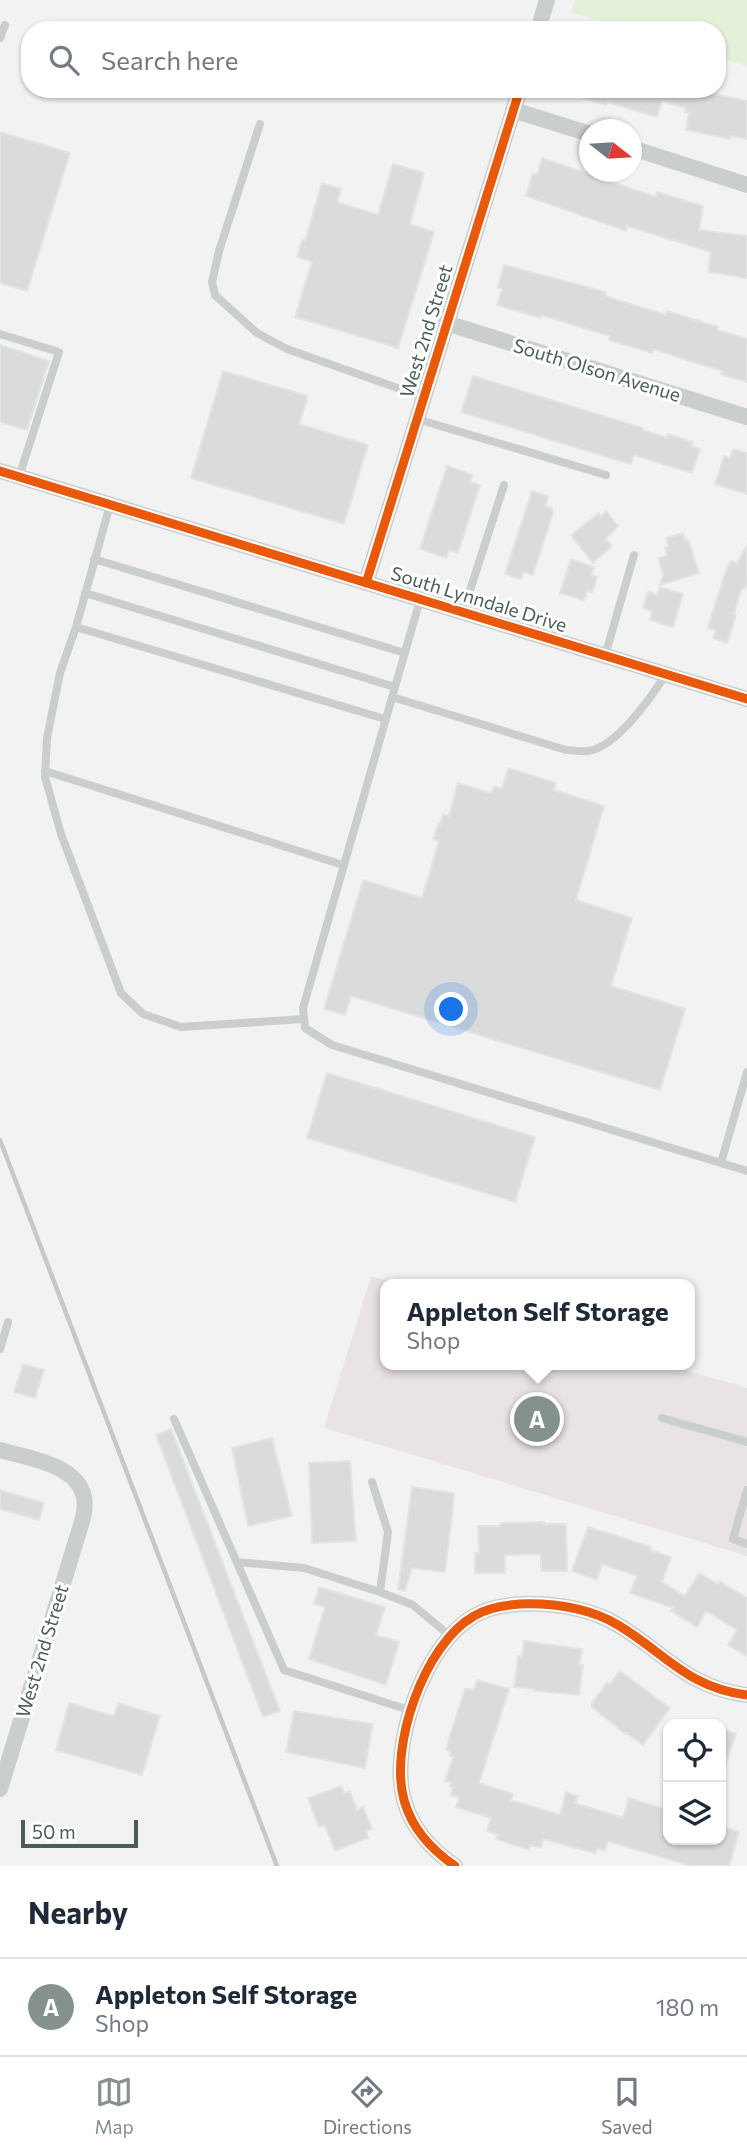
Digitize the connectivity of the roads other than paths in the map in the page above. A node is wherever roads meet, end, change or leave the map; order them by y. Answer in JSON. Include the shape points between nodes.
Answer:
{"nodes":[{"id":1,"x":547,"y":0,"type":"edge"},
{"id":2,"x":541,"y":21,"type":"edge"},
{"id":3,"x":5,"y":25,"type":"dead end"},
{"id":4,"x":0,"y":38,"type":"edge"},
{"id":5,"x":517,"y":98,"type":"edge"},
{"id":6,"x":513,"y":110,"type":"junction"},
{"id":7,"x":260,"y":124,"type":"dead end"},
{"id":8,"x":579,"y":131,"type":"edge"},
{"id":9,"x":642,"y":151,"type":"edge"},
{"id":10,"x":747,"y":185,"type":"edge"},
{"id":11,"x":446,"y":323,"type":"junction"},
{"id":12,"x":0,"y":334,"type":"edge"},
{"id":13,"x":424,"y":397,"type":"junction"},
{"id":14,"x":747,"y":417,"type":"edge"},
{"id":15,"x":417,"y":419,"type":"junction"},
{"id":16,"x":0,"y":471,"type":"edge"},
{"id":17,"x":606,"y":475,"type":"dead end"},
{"id":18,"x":19,"y":477,"type":"junction"},
{"id":19,"x":504,"y":485,"type":"dead end"},
{"id":20,"x":110,"y":505,"type":"junction"},
{"id":21,"x":634,"y":555,"type":"dead end"},
{"id":22,"x":94,"y":559,"type":"junction"},
{"id":23,"x":366,"y":583,"type":"junction"},
{"id":24,"x":85,"y":593,"type":"junction"},
{"id":25,"x":420,"y":600,"type":"junction"},
{"id":26,"x":463,"y":612,"type":"junction"},
{"id":27,"x":76,"y":627,"type":"junction"},
{"id":28,"x":405,"y":653,"type":"junction"},
{"id":29,"x":605,"y":656,"type":"junction"},
{"id":30,"x":666,"y":674,"type":"junction"},
{"id":31,"x":395,"y":687,"type":"junction"},
{"id":32,"x":392,"y":696,"type":"junction"},
{"id":33,"x":747,"y":699,"type":"edge"},
{"id":34,"x":385,"y":719,"type":"junction"},
{"id":35,"x":45,"y":771,"type":"junction"},
{"id":36,"x":343,"y":865,"type":"junction"},
{"id":37,"x":304,"y":1019,"type":"junction"},
{"id":38,"x":747,"y":1072,"type":"edge"},
{"id":39,"x":721,"y":1163,"type":"junction"},
{"id":40,"x":747,"y":1171,"type":"edge"},
{"id":41,"x":8,"y":1322,"type":"dead end"},
{"id":42,"x":0,"y":1349,"type":"edge"},
{"id":43,"x":662,"y":1418,"type":"dead end"},
{"id":44,"x":174,"y":1419,"type":"dead end"},
{"id":45,"x":747,"y":1442,"type":"edge"},
{"id":46,"x":0,"y":1450,"type":"edge"},
{"id":47,"x":372,"y":1482,"type":"dead end"},
{"id":48,"x":747,"y":1490,"type":"edge"},
{"id":49,"x":747,"y":1544,"type":"edge"},
{"id":50,"x":237,"y":1562,"type":"junction"},
{"id":51,"x":380,"y":1592,"type":"junction"},
{"id":52,"x":450,"y":1636,"type":"junction"},
{"id":53,"x":747,"y":1695,"type":"edge"},
{"id":54,"x":412,"y":1711,"type":"junction"},
{"id":55,"x":0,"y":1788,"type":"edge"},
{"id":56,"x":455,"y":1866,"type":"edge"}],
"edges":[{"from":1,"to":2,"type":"street"},
{"from":3,"to":4,"type":"lane"},
{"from":5,"to":6,"type":"street","name":"West 2nd Street"},
{"from":6,"to":8,"type":"street"},
{"from":6,"to":11,"type":"street","name":"West 2nd Street"},
{"from":7,"to":13,"type":"lane","via":[[219,251],[212,282],[215,295],[257,333],[287,349]]},
{"from":9,"to":10,"type":"street"},
{"from":11,"to":13,"type":"street","name":"West 2nd Street"},
{"from":11,"to":14,"type":"street","name":"South Olson Avenue"},
{"from":12,"to":18,"type":"lane","via":[[59,352]]},
{"from":13,"to":15,"type":"street","name":"West 2nd Street"},
{"from":15,"to":17,"type":"lane"},
{"from":15,"to":23,"type":"street","name":"West 2nd Street"},
{"from":16,"to":18,"type":"street","name":"South Lynndale Drive"},
{"from":18,"to":20,"type":"street","name":"South Lynndale Drive"},
{"from":19,"to":26,"type":"lane"},
{"from":20,"to":22,"type":"lane"},
{"from":20,"to":23,"type":"street","name":"South Lynndale Drive"},
{"from":21,"to":29,"type":"lane"},
{"from":22,"to":24,"type":"lane"},
{"from":22,"to":28,"type":"lane"},
{"from":23,"to":25,"type":"street","name":"South Lynndale Drive"},
{"from":24,"to":27,"type":"lane"},
{"from":24,"to":31,"type":"lane"},
{"from":25,"to":26,"type":"street","name":"South Lynndale Drive"},
{"from":25,"to":28,"type":"lane"},
{"from":26,"to":29,"type":"street","name":"South Lynndale Drive"},
{"from":27,"to":34,"type":"lane"},
{"from":27,"to":35,"type":"lane","via":[[60,673]]},
{"from":28,"to":31,"type":"lane"},
{"from":29,"to":30,"type":"street","name":"South Lynndale Drive"},
{"from":30,"to":32,"type":"lane","via":[[643,710],[591,751],[566,750]]},
{"from":30,"to":33,"type":"street","name":"South Lynndale Drive"},
{"from":31,"to":32,"type":"lane"},
{"from":32,"to":34,"type":"lane"},
{"from":34,"to":36,"type":"lane"},
{"from":35,"to":36,"type":"lane"},
{"from":35,"to":37,"type":"lane","via":[[61,834],[121,993],[144,1014],[181,1027]]},
{"from":36,"to":37,"type":"lane","via":[[303,1008]]},
{"from":37,"to":39,"type":"lane","via":[[305,1028],[332,1045]]},
{"from":38,"to":39,"type":"lane"},
{"from":39,"to":40,"type":"lane"},
{"from":41,"to":42,"type":"lane"},
{"from":43,"to":45,"type":"lane"},
{"from":44,"to":50,"type":"lane"},
{"from":46,"to":55,"type":"street","name":"West 2nd Street","via":[[66,1472],[84,1497],[84,1513]]},
{"from":47,"to":51,"type":"lane","via":[[388,1532]]},
{"from":48,"to":49,"type":"lane","via":[[733,1539]]},
{"from":50,"to":51,"type":"lane","via":[[304,1568]]},
{"from":50,"to":54,"type":"lane","via":[[284,1670]]},
{"from":51,"to":52,"type":"lane","via":[[413,1605]]},
{"from":52,"to":53,"type":"street","via":[[474,1616],[499,1606],[573,1609],[617,1624],[690,1677],[729,1693]]},
{"from":52,"to":54,"type":"street","via":[[427,1670]]},
{"from":54,"to":56,"type":"street","via":[[399,1772],[404,1801],[433,1850]]}]}
